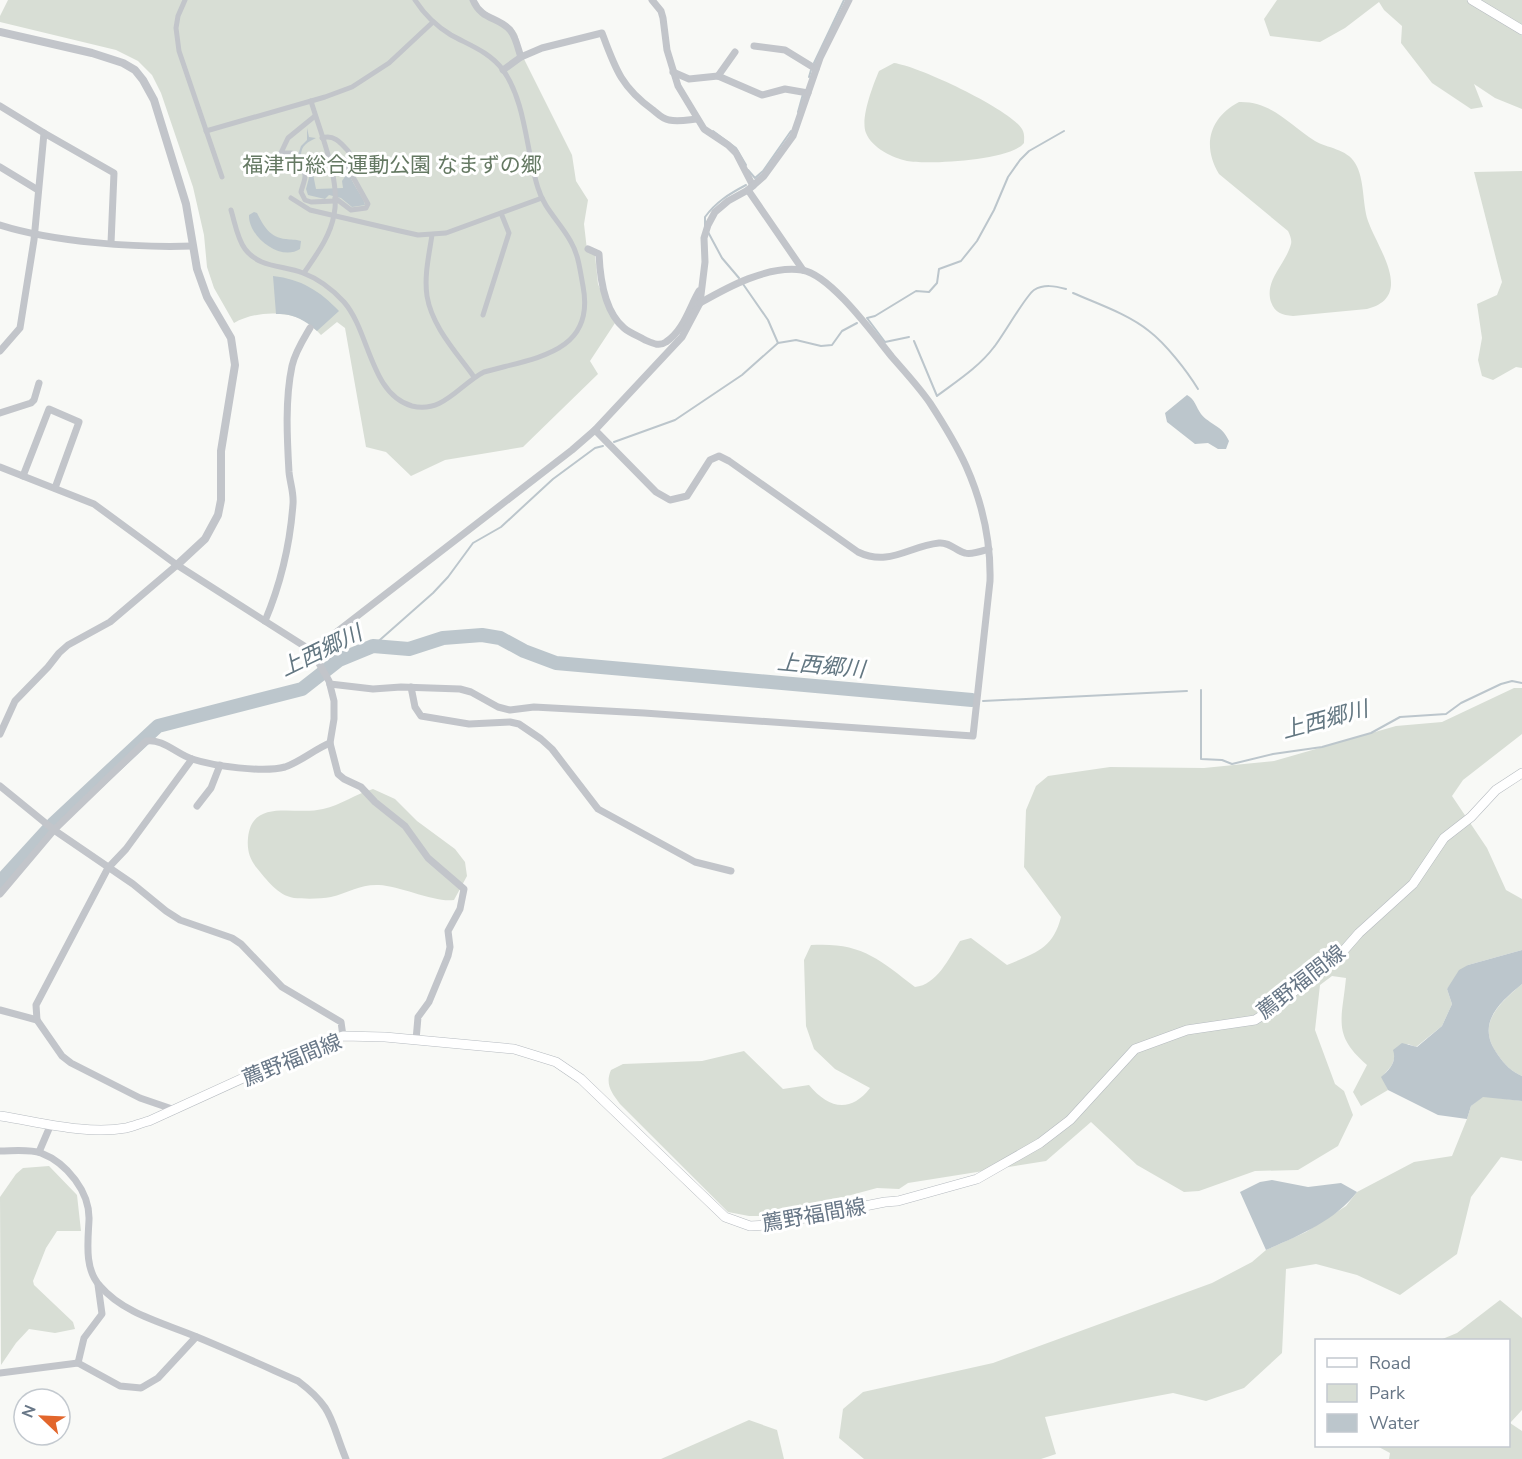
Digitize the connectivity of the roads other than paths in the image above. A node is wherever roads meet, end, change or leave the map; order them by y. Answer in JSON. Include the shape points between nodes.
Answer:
{"nodes":[{"id":1,"x":185,"y":0,"type":"edge"},
{"id":2,"x":415,"y":0,"type":"edge"},
{"id":3,"x":473,"y":0,"type":"edge"},
{"id":4,"x":652,"y":0,"type":"edge"},
{"id":5,"x":849,"y":0,"type":"edge"},
{"id":6,"x":1472,"y":0,"type":"edge"},
{"id":7,"x":433,"y":22,"type":"junction"},
{"id":8,"x":1522,"y":30,"type":"edge"},
{"id":9,"x":0,"y":32,"type":"edge"},
{"id":10,"x":754,"y":46,"type":"dead end"},
{"id":11,"x":735,"y":52,"type":"dead end"},
{"id":12,"x":520,"y":57,"type":"junction"},
{"id":13,"x":816,"y":69,"type":"junction"},
{"id":14,"x":503,"y":70,"type":"junction"},
{"id":15,"x":673,"y":72,"type":"junction"},
{"id":16,"x":718,"y":76,"type":"junction"},
{"id":17,"x":808,"y":93,"type":"junction"},
{"id":18,"x":311,"y":101,"type":"junction"},
{"id":19,"x":0,"y":106,"type":"edge"},
{"id":20,"x":315,"y":116,"type":"junction"},
{"id":21,"x":697,"y":118,"type":"junction"},
{"id":22,"x":206,"y":131,"type":"junction"},
{"id":23,"x":44,"y":133,"type":"junction"},
{"id":24,"x":322,"y":138,"type":"junction"},
{"id":25,"x":0,"y":167,"type":"edge"},
{"id":26,"x":348,"y":168,"type":"junction"},
{"id":27,"x":331,"y":171,"type":"junction"},
{"id":28,"x":222,"y":177,"type":"dead end"},
{"id":29,"x":751,"y":188,"type":"junction"},
{"id":30,"x":38,"y":190,"type":"junction"},
{"id":31,"x":291,"y":198,"type":"dead end"},
{"id":32,"x":542,"y":198,"type":"junction"},
{"id":33,"x":335,"y":200,"type":"junction"},
{"id":34,"x":231,"y":210,"type":"dead end"},
{"id":35,"x":501,"y":213,"type":"junction"},
{"id":36,"x":334,"y":216,"type":"junction"},
{"id":37,"x":0,"y":225,"type":"edge"},
{"id":38,"x":34,"y":233,"type":"junction"},
{"id":39,"x":432,"y":235,"type":"junction"},
{"id":40,"x":111,"y":243,"type":"junction"},
{"id":41,"x":194,"y":246,"type":"junction"},
{"id":42,"x":588,"y":249,"type":"dead end"},
{"id":43,"x":803,"y":270,"type":"junction"},
{"id":44,"x":304,"y":273,"type":"junction"},
{"id":45,"x":702,"y":286,"type":"junction"},
{"id":46,"x":700,"y":303,"type":"junction"},
{"id":47,"x":483,"y":315,"type":"dead end"},
{"id":48,"x":310,"y":328,"type":"dead end"},
{"id":49,"x":0,"y":351,"type":"edge"},
{"id":50,"x":474,"y":377,"type":"junction"},
{"id":51,"x":39,"y":383,"type":"dead end"},
{"id":52,"x":0,"y":413,"type":"edge"},
{"id":53,"x":595,"y":430,"type":"junction"},
{"id":54,"x":2,"y":470,"type":"edge"},
{"id":55,"x":23,"y":476,"type":"junction"},
{"id":56,"x":55,"y":488,"type":"junction"},
{"id":57,"x":988,"y":549,"type":"junction"},
{"id":58,"x":177,"y":565,"type":"junction"},
{"id":59,"x":265,"y":621,"type":"junction"},
{"id":60,"x":312,"y":651,"type":"junction"},
{"id":61,"x":329,"y":682,"type":"junction"},
{"id":62,"x":411,"y":687,"type":"junction"},
{"id":63,"x":0,"y":734,"type":"edge"},
{"id":64,"x":330,"y":743,"type":"junction"},
{"id":65,"x":192,"y":759,"type":"junction"},
{"id":66,"x":220,"y":765,"type":"junction"},
{"id":67,"x":1522,"y":773,"type":"edge"},
{"id":68,"x":0,"y":786,"type":"edge"},
{"id":69,"x":197,"y":806,"type":"dead end"},
{"id":70,"x":54,"y":830,"type":"junction"},
{"id":71,"x":108,"y":868,"type":"junction"},
{"id":72,"x":731,"y":871,"type":"dead end"},
{"id":73,"x":0,"y":894,"type":"edge"},
{"id":74,"x":0,"y":1010,"type":"edge"},
{"id":75,"x":37,"y":1020,"type":"junction"},
{"id":76,"x":343,"y":1036,"type":"junction"},
{"id":77,"x":416,"y":1040,"type":"junction"},
{"id":78,"x":175,"y":1110,"type":"junction"},
{"id":79,"x":0,"y":1116,"type":"edge"},
{"id":80,"x":51,"y":1124,"type":"junction"},
{"id":81,"x":0,"y":1151,"type":"edge"},
{"id":82,"x":39,"y":1152,"type":"junction"},
{"id":83,"x":98,"y":1285,"type":"junction"},
{"id":84,"x":196,"y":1336,"type":"junction"},
{"id":85,"x":78,"y":1363,"type":"junction"},
{"id":86,"x":0,"y":1373,"type":"edge"},
{"id":87,"x":346,"y":1459,"type":"edge"}],
"edges":[{"from":1,"to":22,"type":"street","via":[[178,16],[176,39]]},
{"from":2,"to":7,"type":"street"},
{"from":3,"to":12,"type":"street","via":[[482,13],[512,32]]},
{"from":4,"to":15,"type":"street","via":[[661,11]]},
{"from":5,"to":13,"type":"street"},
{"from":6,"to":8,"type":"main road"},
{"from":7,"to":14,"type":"street","via":[[482,51]]},
{"from":7,"to":18,"type":"street","via":[[372,76]]},
{"from":9,"to":41,"type":"street","via":[[110,58],[135,70],[154,100],[186,204]]},
{"from":10,"to":13,"type":"street","via":[[785,50]]},
{"from":11,"to":16,"type":"street"},
{"from":12,"to":14,"type":"street"},
{"from":12,"to":21,"type":"street","via":[[602,33],[614,66],[639,100],[665,119]]},
{"from":13,"to":17,"type":"street"},
{"from":14,"to":32,"type":"street","via":[[515,93]]},
{"from":15,"to":16,"type":"street","via":[[689,79]]},
{"from":15,"to":21,"type":"street"},
{"from":16,"to":17,"type":"street","via":[[762,95],[785,89]]},
{"from":17,"to":29,"type":"street","via":[[793,136],[772,167]]},
{"from":18,"to":20,"type":"street"},
{"from":18,"to":22,"type":"street"},
{"from":19,"to":23,"type":"street"},
{"from":20,"to":24,"type":"street"},
{"from":20,"to":33,"type":"street","via":[[293,133],[280,155],[292,153],[304,172],[301,192],[305,200]]},
{"from":21,"to":29,"type":"street","via":[[709,134],[736,153]]},
{"from":22,"to":28,"type":"street"},
{"from":23,"to":30,"type":"street"},
{"from":23,"to":40,"type":"street","via":[[114,173]]},
{"from":24,"to":26,"type":"street","via":[[331,136],[347,149]]},
{"from":24,"to":27,"type":"street"},
{"from":25,"to":30,"type":"street"},
{"from":26,"to":27,"type":"street"},
{"from":26,"to":33,"type":"street","via":[[368,204],[366,208],[351,210]]},
{"from":27,"to":33,"type":"street"},
{"from":29,"to":43,"type":"street"},
{"from":29,"to":45,"type":"street","via":[[715,212],[706,229]]},
{"from":30,"to":38,"type":"street"},
{"from":31,"to":36,"type":"street","via":[[310,210]]},
{"from":32,"to":35,"type":"street"},
{"from":32,"to":50,"type":"street","via":[[577,255],[585,297],[584,318],[573,339],[557,350]]},
{"from":33,"to":36,"type":"street"},
{"from":34,"to":44,"type":"street","via":[[242,244],[252,257],[269,266]]},
{"from":35,"to":39,"type":"street"},
{"from":35,"to":47,"type":"street","via":[[509,233]]},
{"from":36,"to":39,"type":"street"},
{"from":36,"to":44,"type":"street","via":[[326,239]]},
{"from":37,"to":38,"type":"street"},
{"from":38,"to":40,"type":"street"},
{"from":38,"to":49,"type":"street","via":[[21,328]]},
{"from":39,"to":50,"type":"street","via":[[426,282],[429,304],[439,328]]},
{"from":40,"to":41,"type":"street"},
{"from":41,"to":58,"type":"street","via":[[207,297],[231,338],[235,365],[221,451],[218,515],[206,539]]},
{"from":42,"to":45,"type":"street","via":[[599,254],[602,286],[621,326],[655,344],[662,344],[675,334]]},
{"from":43,"to":46,"type":"street","via":[[752,278]]},
{"from":43,"to":57,"type":"street","via":[[822,281],[856,313],[931,405],[967,468]]},
{"from":44,"to":50,"type":"street","via":[[325,285],[349,309],[381,380],[399,400],[420,407],[436,405]]},
{"from":45,"to":46,"type":"street"},
{"from":46,"to":53,"type":"street","via":[[675,347]]},
{"from":48,"to":59,"type":"street","via":[[292,365],[289,474],[293,503],[283,571]]},
{"from":51,"to":52,"type":"street","via":[[31,403]]},
{"from":53,"to":57,"type":"street","via":[[656,492],[670,500],[687,496],[710,460],[719,456],[867,556],[883,559],[938,543],[970,554]]},
{"from":53,"to":60,"type":"street"},
{"from":54,"to":55,"type":"street"},
{"from":55,"to":56,"type":"street"},
{"from":55,"to":56,"type":"street","via":[[49,410],[79,422]]},
{"from":56,"to":58,"type":"street","via":[[94,504]]},
{"from":57,"to":62,"type":"street","via":[[990,580],[973,735],[534,707],[510,710],[460,689]]},
{"from":58,"to":59,"type":"street"},
{"from":58,"to":63,"type":"street","via":[[110,622],[58,653],[15,701]]},
{"from":59,"to":60,"type":"street"},
{"from":60,"to":61,"type":"street"},
{"from":61,"to":62,"type":"street","via":[[373,689]]},
{"from":61,"to":64,"type":"street","via":[[334,701]]},
{"from":62,"to":72,"type":"street","via":[[421,716],[469,724],[519,724],[552,749],[598,808],[694,862]]},
{"from":64,"to":66,"type":"street","via":[[286,766],[267,770]]},
{"from":64,"to":77,"type":"street","via":[[338,774],[361,787],[405,826],[428,858],[464,889],[460,909],[448,931],[448,956],[429,1002],[418,1017]]},
{"from":65,"to":66,"type":"street"},
{"from":65,"to":70,"type":"street","via":[[154,740],[146,741]]},
{"from":65,"to":71,"type":"street"},
{"from":66,"to":69,"type":"street","via":[[211,788]]},
{"from":67,"to":77,"type":"main road","name":"薦野福間線","via":[[1496,790],[1444,838],[1413,884],[1384,908],[1338,957],[1277,1006],[1255,1020],[1187,1030],[1135,1049],[1070,1120],[1040,1143],[977,1179],[898,1201],[769,1225],[739,1223],[725,1217],[565,1067],[514,1049]]},
{"from":68,"to":70,"type":"street"},
{"from":70,"to":71,"type":"street"},
{"from":70,"to":73,"type":"street"},
{"from":71,"to":75,"type":"street","via":[[36,1005]]},
{"from":71,"to":76,"type":"street","via":[[180,920],[241,944],[282,987],[341,1022]]},
{"from":74,"to":75,"type":"street"},
{"from":75,"to":78,"type":"street","via":[[71,1063],[140,1098]]},
{"from":76,"to":77,"type":"main road","name":"薦野福間線"},
{"from":76,"to":78,"type":"main road","name":"薦野福間線"},
{"from":78,"to":80,"type":"main road","name":"薦野福間線","via":[[127,1128]]},
{"from":79,"to":80,"type":"main road","name":"薦野福間線"},
{"from":80,"to":82,"type":"street"},
{"from":81,"to":82,"type":"street"},
{"from":82,"to":83,"type":"street","via":[[72,1174],[83,1194],[88,1209],[88,1254]]},
{"from":83,"to":84,"type":"street","via":[[132,1310]]},
{"from":83,"to":85,"type":"street","via":[[102,1314],[84,1338]]},
{"from":84,"to":85,"type":"street","via":[[158,1378],[141,1388],[120,1386]]},
{"from":84,"to":87,"type":"street","via":[[298,1381],[314,1393],[327,1408]]},
{"from":85,"to":86,"type":"street"}]}
